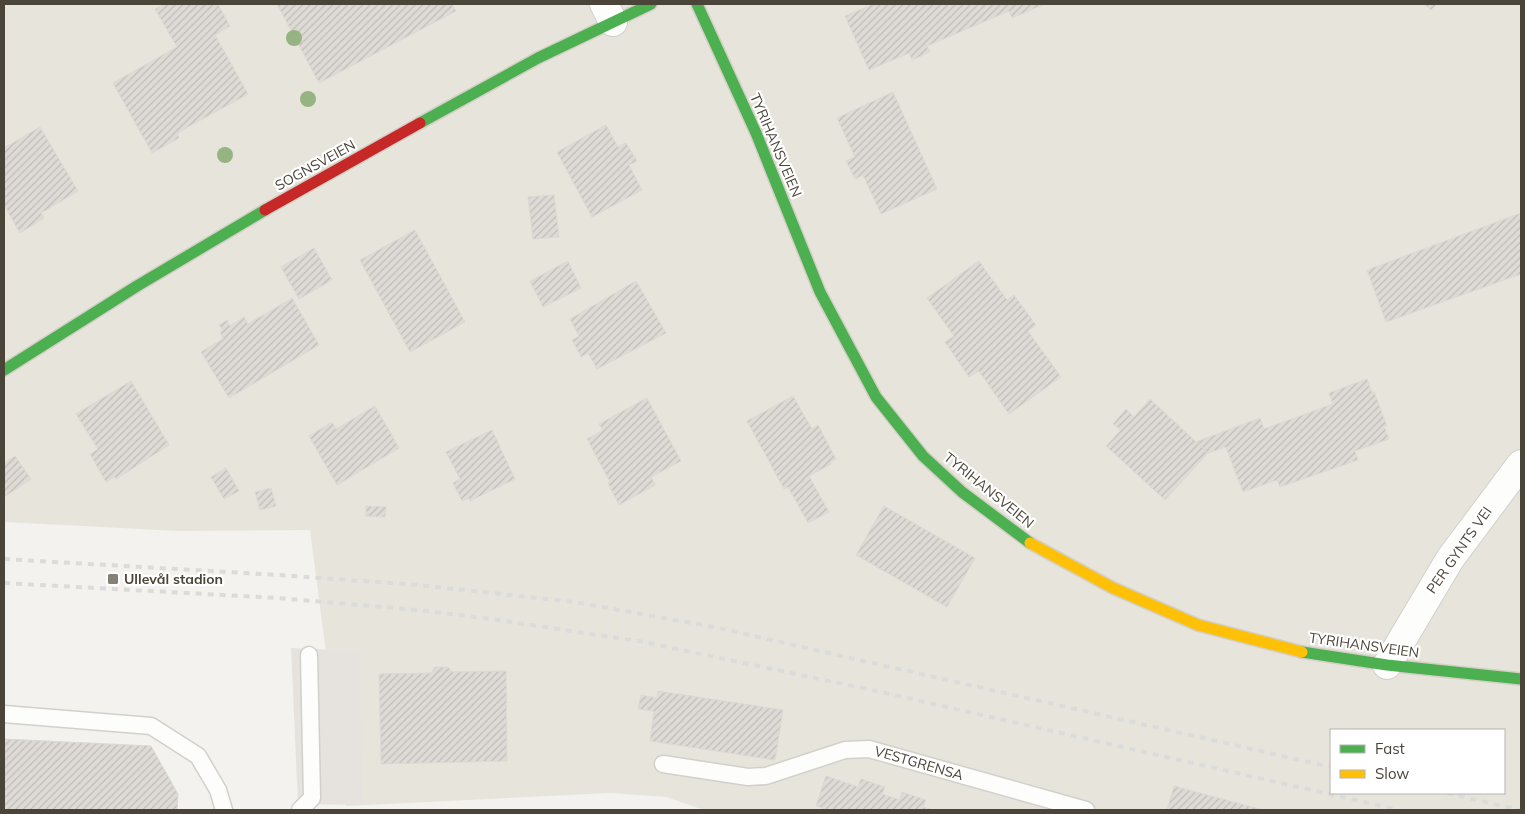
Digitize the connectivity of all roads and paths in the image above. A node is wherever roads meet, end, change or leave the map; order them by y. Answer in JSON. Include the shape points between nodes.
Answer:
{"nodes":[{"id":1,"x":651,"y":4,"type":"edge"},
{"id":2,"x":697,"y":4,"type":"edge"},
{"id":3,"x":608,"y":13,"type":"edge"},
{"id":4,"x":4,"y":370,"type":"edge"},
{"id":5,"x":1521,"y":464,"type":"edge"},
{"id":6,"x":309,"y":655,"type":"dead end"},
{"id":7,"x":1386,"y":665,"type":"junction"},
{"id":8,"x":1521,"y":679,"type":"edge"},
{"id":9,"x":4,"y":714,"type":"edge"},
{"id":10,"x":663,"y":764,"type":"dead end"},
{"id":11,"x":224,"y":810,"type":"edge"},
{"id":12,"x":300,"y":810,"type":"edge"},
{"id":13,"x":1086,"y":810,"type":"edge"}],
"edges":[{"from":1,"to":3,"type":"street","name":"SOGNSVEIEN"},
{"from":2,"to":7,"type":"street","name":"TYRIHANSVEIEN","via":[[756,133],[820,292],[876,397],[923,456],[962,492],[1037,548],[1113,588],[1198,625],[1304,652]]},
{"from":3,"to":4,"type":"street","name":"SOGNSVEIEN","via":[[538,58],[272,206]]},
{"from":5,"to":7,"type":"street","name":"PER GYNTS VEI","via":[[1450,559]]},
{"from":6,"to":12,"type":"lane","via":[[312,798]]},
{"from":7,"to":8,"type":"street","name":"TYRIHANSVEIEN"},
{"from":9,"to":11,"type":"lane","via":[[151,726],[198,756],[218,790]]},
{"from":10,"to":13,"type":"lane","name":"VESTGRENSA","via":[[748,777],[766,776],[845,750],[869,749]]}]}
